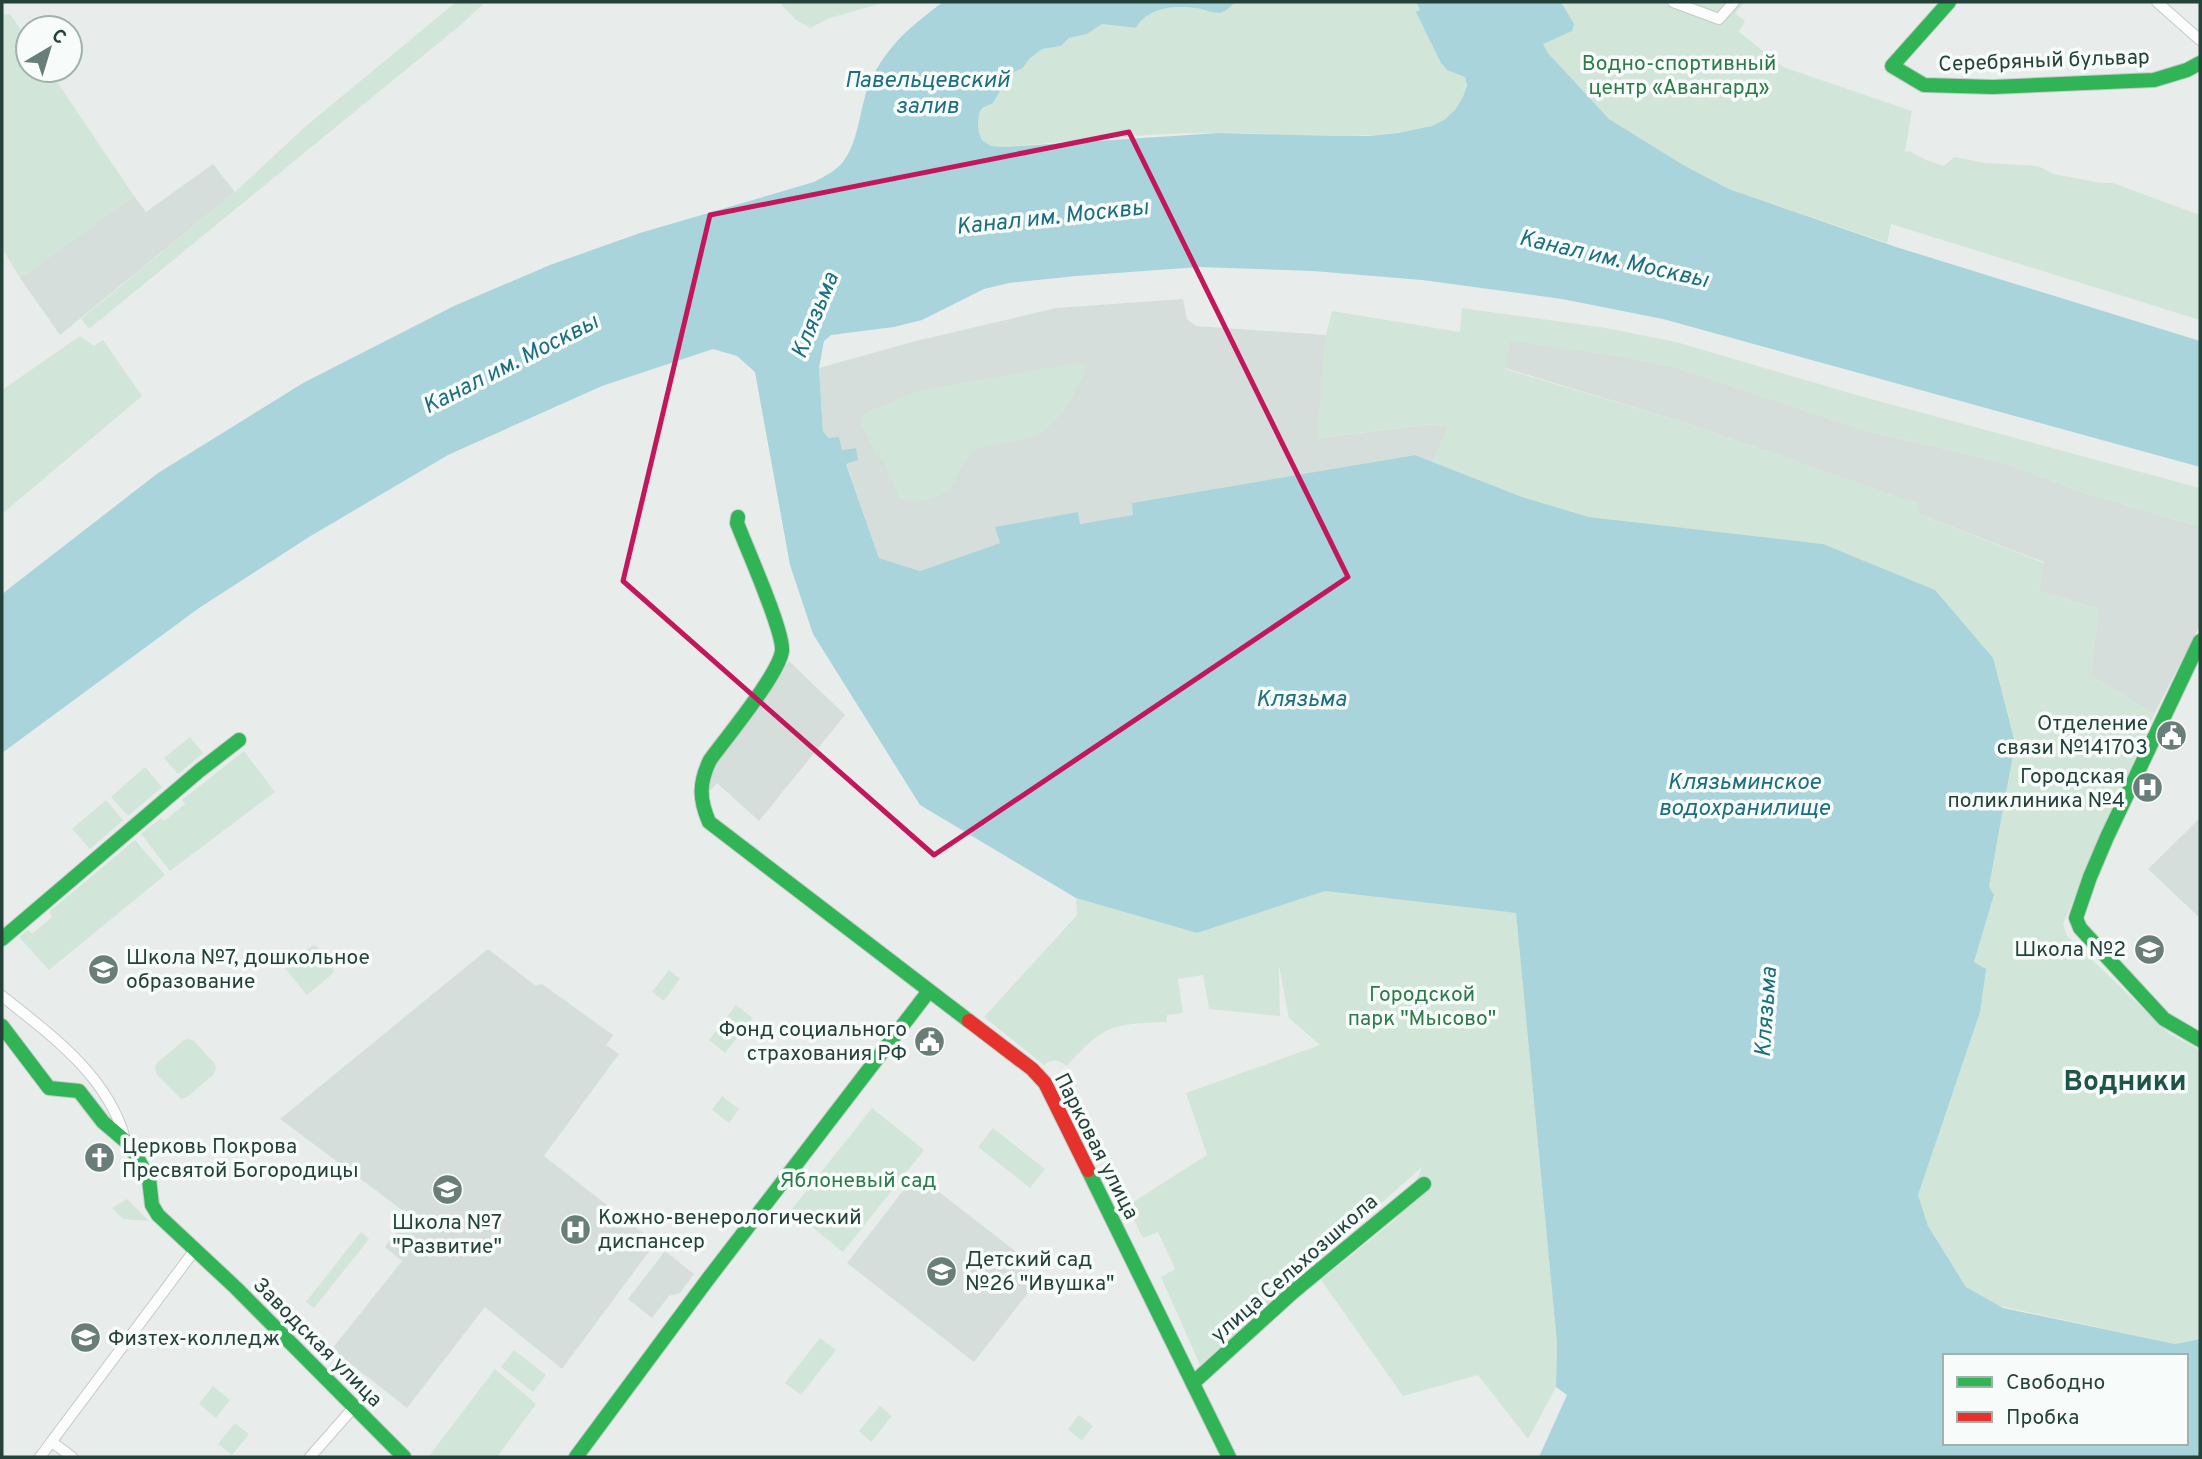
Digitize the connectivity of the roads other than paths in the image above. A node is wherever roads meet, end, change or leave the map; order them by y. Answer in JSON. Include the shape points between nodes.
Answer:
{"nodes":[{"id":1,"x":1672,"y":2,"type":"edge"},
{"id":2,"x":1734,"y":2,"type":"edge"},
{"id":3,"x":1948,"y":2,"type":"edge"},
{"id":4,"x":2157,"y":2,"type":"edge"},
{"id":5,"x":2200,"y":40,"type":"edge"},
{"id":6,"x":2200,"y":63,"type":"edge"},
{"id":7,"x":738,"y":517,"type":"dead end"},
{"id":8,"x":2200,"y":641,"type":"edge"},
{"id":9,"x":239,"y":740,"type":"dead end"},
{"id":10,"x":2,"y":939,"type":"edge"},
{"id":11,"x":929,"y":991,"type":"junction"},
{"id":12,"x":2,"y":996,"type":"edge"},
{"id":13,"x":2,"y":1026,"type":"edge"},
{"id":14,"x":2200,"y":1040,"type":"edge"},
{"id":15,"x":125,"y":1139,"type":"junction"},
{"id":16,"x":1423,"y":1184,"type":"dead end"},
{"id":17,"x":194,"y":1251,"type":"junction"},
{"id":18,"x":1193,"y":1383,"type":"junction"},
{"id":19,"x":354,"y":1407,"type":"junction"},
{"id":20,"x":52,"y":1442,"type":"junction"},
{"id":21,"x":40,"y":1457,"type":"edge"},
{"id":22,"x":72,"y":1457,"type":"edge"},
{"id":23,"x":310,"y":1457,"type":"edge"},
{"id":24,"x":404,"y":1457,"type":"edge"},
{"id":25,"x":576,"y":1457,"type":"edge"},
{"id":26,"x":1229,"y":1457,"type":"edge"}],
"edges":[{"from":1,"to":2,"type":"street","via":[[1719,19]]},
{"from":3,"to":6,"type":"street","name":"Серебряный бульвар","via":[[1892,66],[1924,85],[2154,80]]},
{"from":4,"to":5,"type":"street"},
{"from":7,"to":11,"type":"street","name":"Парковая улица","via":[[782,650],[776,669],[702,776],[698,792],[709,821]]},
{"from":8,"to":14,"type":"street","via":[[2101,850],[2076,918],[2080,928],[2164,1018]]},
{"from":9,"to":10,"type":"street"},
{"from":11,"to":18,"type":"street","name":"Парковая улица","via":[[1045,1083]]},
{"from":11,"to":25,"type":"street"},
{"from":12,"to":15,"type":"street","via":[[84,1067],[118,1116]]},
{"from":13,"to":15,"type":"street","via":[[48,1088],[79,1091],[108,1127]]},
{"from":15,"to":17,"type":"street","name":"Заводская улица","via":[[149,1179],[158,1215]]},
{"from":16,"to":18,"type":"street","name":"улица Сельхозшкола"},
{"from":17,"to":19,"type":"street","name":"Заводская улица"},
{"from":17,"to":20,"type":"street"},
{"from":18,"to":26,"type":"street","name":"Парковая улица"},
{"from":19,"to":23,"type":"street"},
{"from":19,"to":24,"type":"street","name":"Заводская улица"},
{"from":20,"to":21,"type":"street"},
{"from":20,"to":22,"type":"street"}]}
